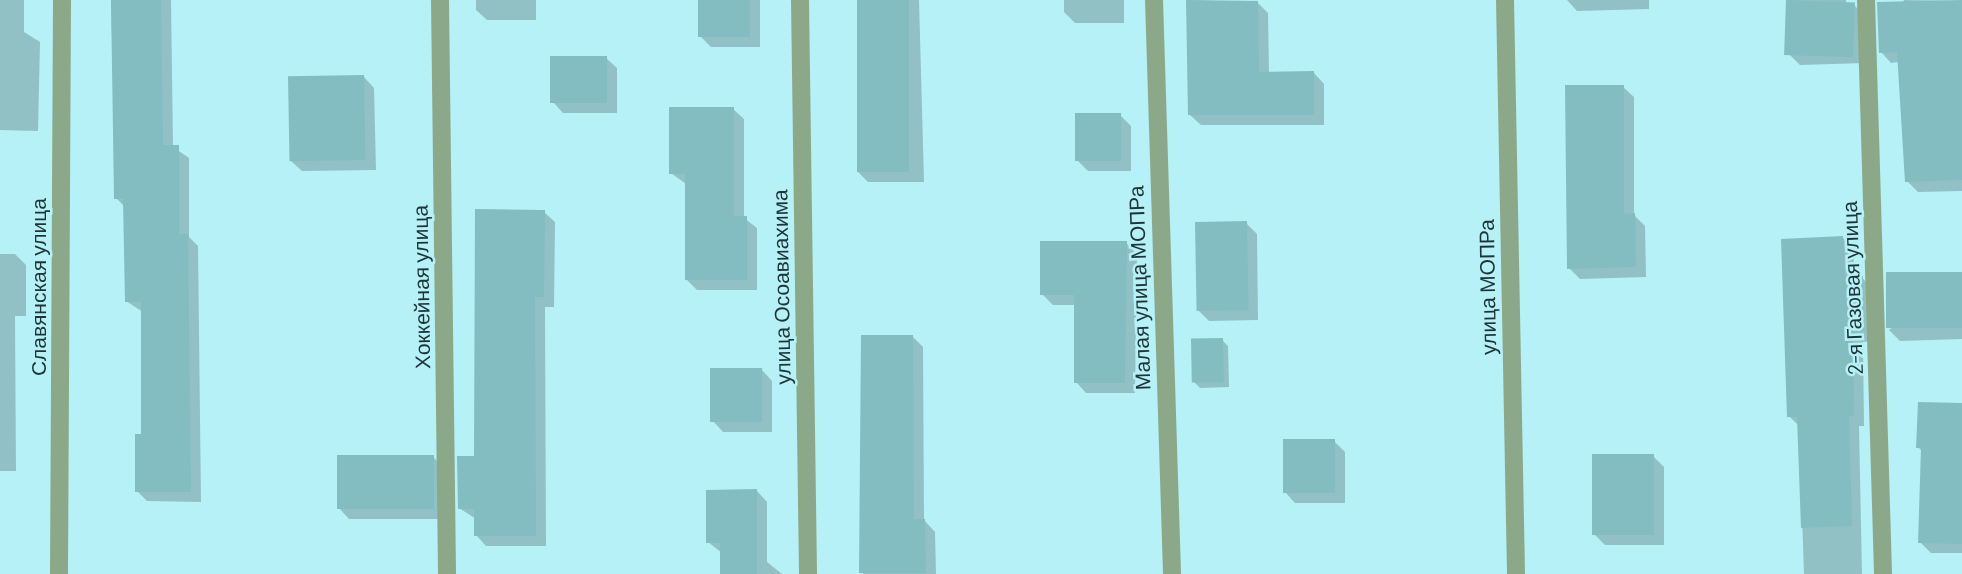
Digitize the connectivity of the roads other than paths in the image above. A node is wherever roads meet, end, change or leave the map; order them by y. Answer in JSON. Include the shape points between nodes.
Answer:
{"nodes":[{"id":1,"x":62,"y":0,"type":"edge"},
{"id":2,"x":440,"y":0,"type":"edge"},
{"id":3,"x":800,"y":0,"type":"edge"},
{"id":4,"x":1154,"y":0,"type":"edge"},
{"id":5,"x":1505,"y":0,"type":"edge"},
{"id":6,"x":1866,"y":0,"type":"edge"},
{"id":7,"x":59,"y":574,"type":"edge"},
{"id":8,"x":447,"y":574,"type":"edge"},
{"id":9,"x":808,"y":574,"type":"edge"},
{"id":10,"x":1171,"y":574,"type":"edge"},
{"id":11,"x":1516,"y":574,"type":"edge"},
{"id":12,"x":1883,"y":574,"type":"edge"}],
"edges":[{"from":1,"to":7,"type":"street","name":"Славянская улица"},
{"from":2,"to":8,"type":"street","name":"Хоккейная улица"},
{"from":3,"to":9,"type":"street","name":"улица Осоавиахима"},
{"from":4,"to":10,"type":"street","name":"Малая улица МОПРа"},
{"from":5,"to":11,"type":"street","name":"улица МОПРа"},
{"from":6,"to":12,"type":"street","name":"2-я Газовая улица"}]}
